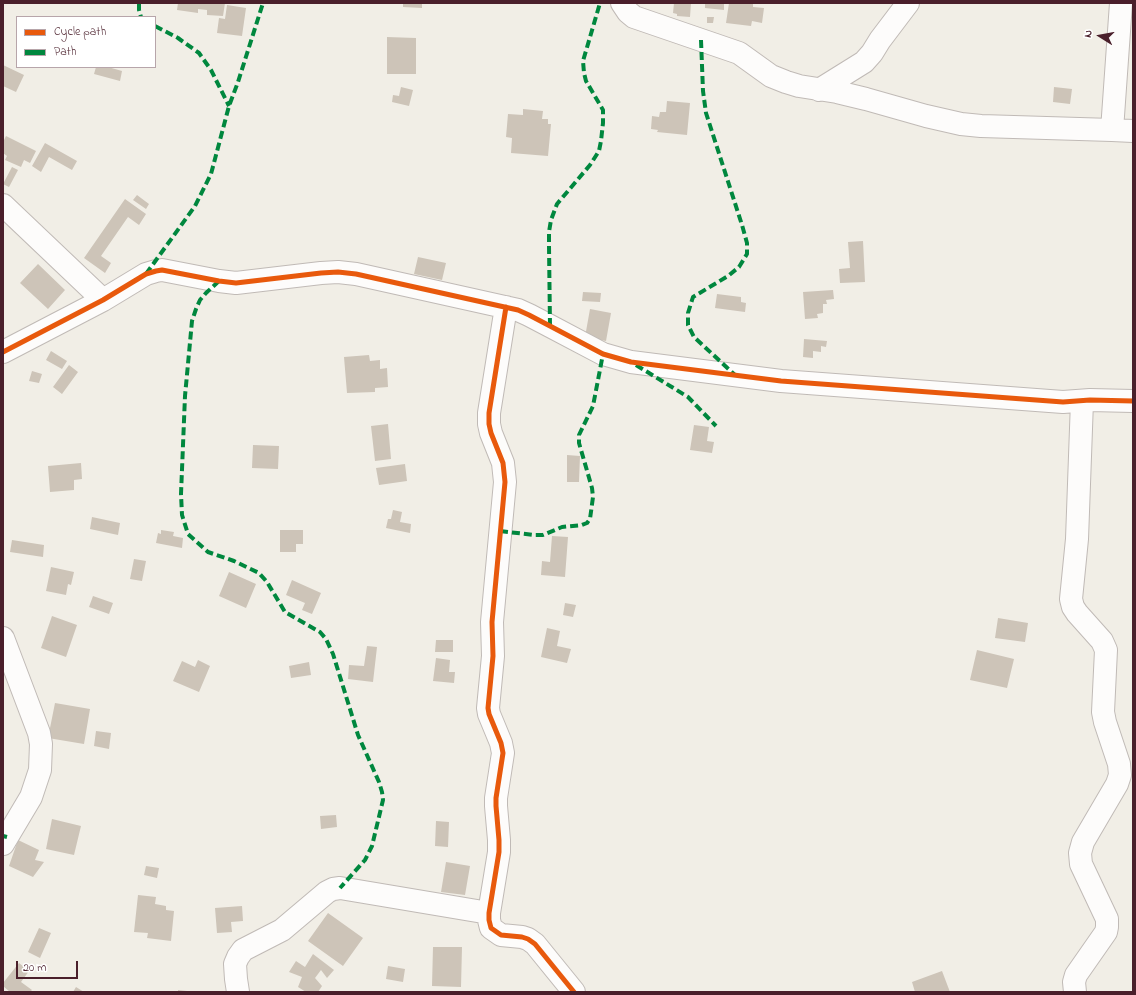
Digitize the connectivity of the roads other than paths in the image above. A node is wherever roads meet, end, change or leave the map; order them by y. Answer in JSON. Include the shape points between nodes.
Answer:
{"nodes":[{"id":1,"x":622,"y":3,"type":"edge"},
{"id":2,"x":908,"y":3,"type":"edge"},
{"id":3,"x":1121,"y":3,"type":"edge"},
{"id":4,"x":819,"y":90,"type":"junction"},
{"id":5,"x":1123,"y":130,"type":"edge"},
{"id":6,"x":3,"y":205,"type":"edge"},
{"id":7,"x":103,"y":300,"type":"junction"},
{"id":8,"x":506,"y":307,"type":"junction"},
{"id":9,"x":3,"y":352,"type":"edge"},
{"id":10,"x":1082,"y":401,"type":"junction"},
{"id":11,"x":1133,"y":401,"type":"edge"},
{"id":12,"x":3,"y":638,"type":"edge"},
{"id":13,"x":3,"y":844,"type":"edge"},
{"id":14,"x":489,"y":914,"type":"junction"},
{"id":15,"x":238,"y":992,"type":"edge"},
{"id":16,"x":574,"y":992,"type":"edge"},
{"id":17,"x":1075,"y":992,"type":"edge"}],
"edges":[{"from":1,"to":4,"type":"street","via":[[634,17],[740,53],[771,76]]},
{"from":2,"to":4,"type":"street","via":[[864,62]]},
{"from":3,"to":5,"type":"street"},
{"from":4,"to":5,"type":"street","via":[[866,99],[961,124]]},
{"from":6,"to":7,"type":"street"},
{"from":7,"to":8,"type":"street","via":[[146,274],[162,270],[236,283],[338,272]]},
{"from":7,"to":9,"type":"street"},
{"from":8,"to":10,"type":"street","via":[[529,315],[603,354],[631,362],[781,381],[1063,402]]},
{"from":8,"to":14,"type":"street","via":[[489,424],[503,463],[505,482],[492,622],[493,656],[488,708],[503,753],[496,798],[499,852]]},
{"from":10,"to":11,"type":"street"},
{"from":10,"to":17,"type":"street","via":[[1077,539],[1071,598],[1077,613],[1099,636],[1106,650],[1103,712],[1120,775],[1083,842],[1080,853],[1081,864],[1106,919],[1107,927],[1076,975]]},
{"from":12,"to":13,"type":"street","via":[[41,744],[40,770],[31,797]]},
{"from":14,"to":15,"type":"street","via":[[340,888],[333,889],[282,930],[243,950],[235,964]]},
{"from":14,"to":16,"type":"street","via":[[491,928],[501,935],[522,937],[535,944]]}]}
